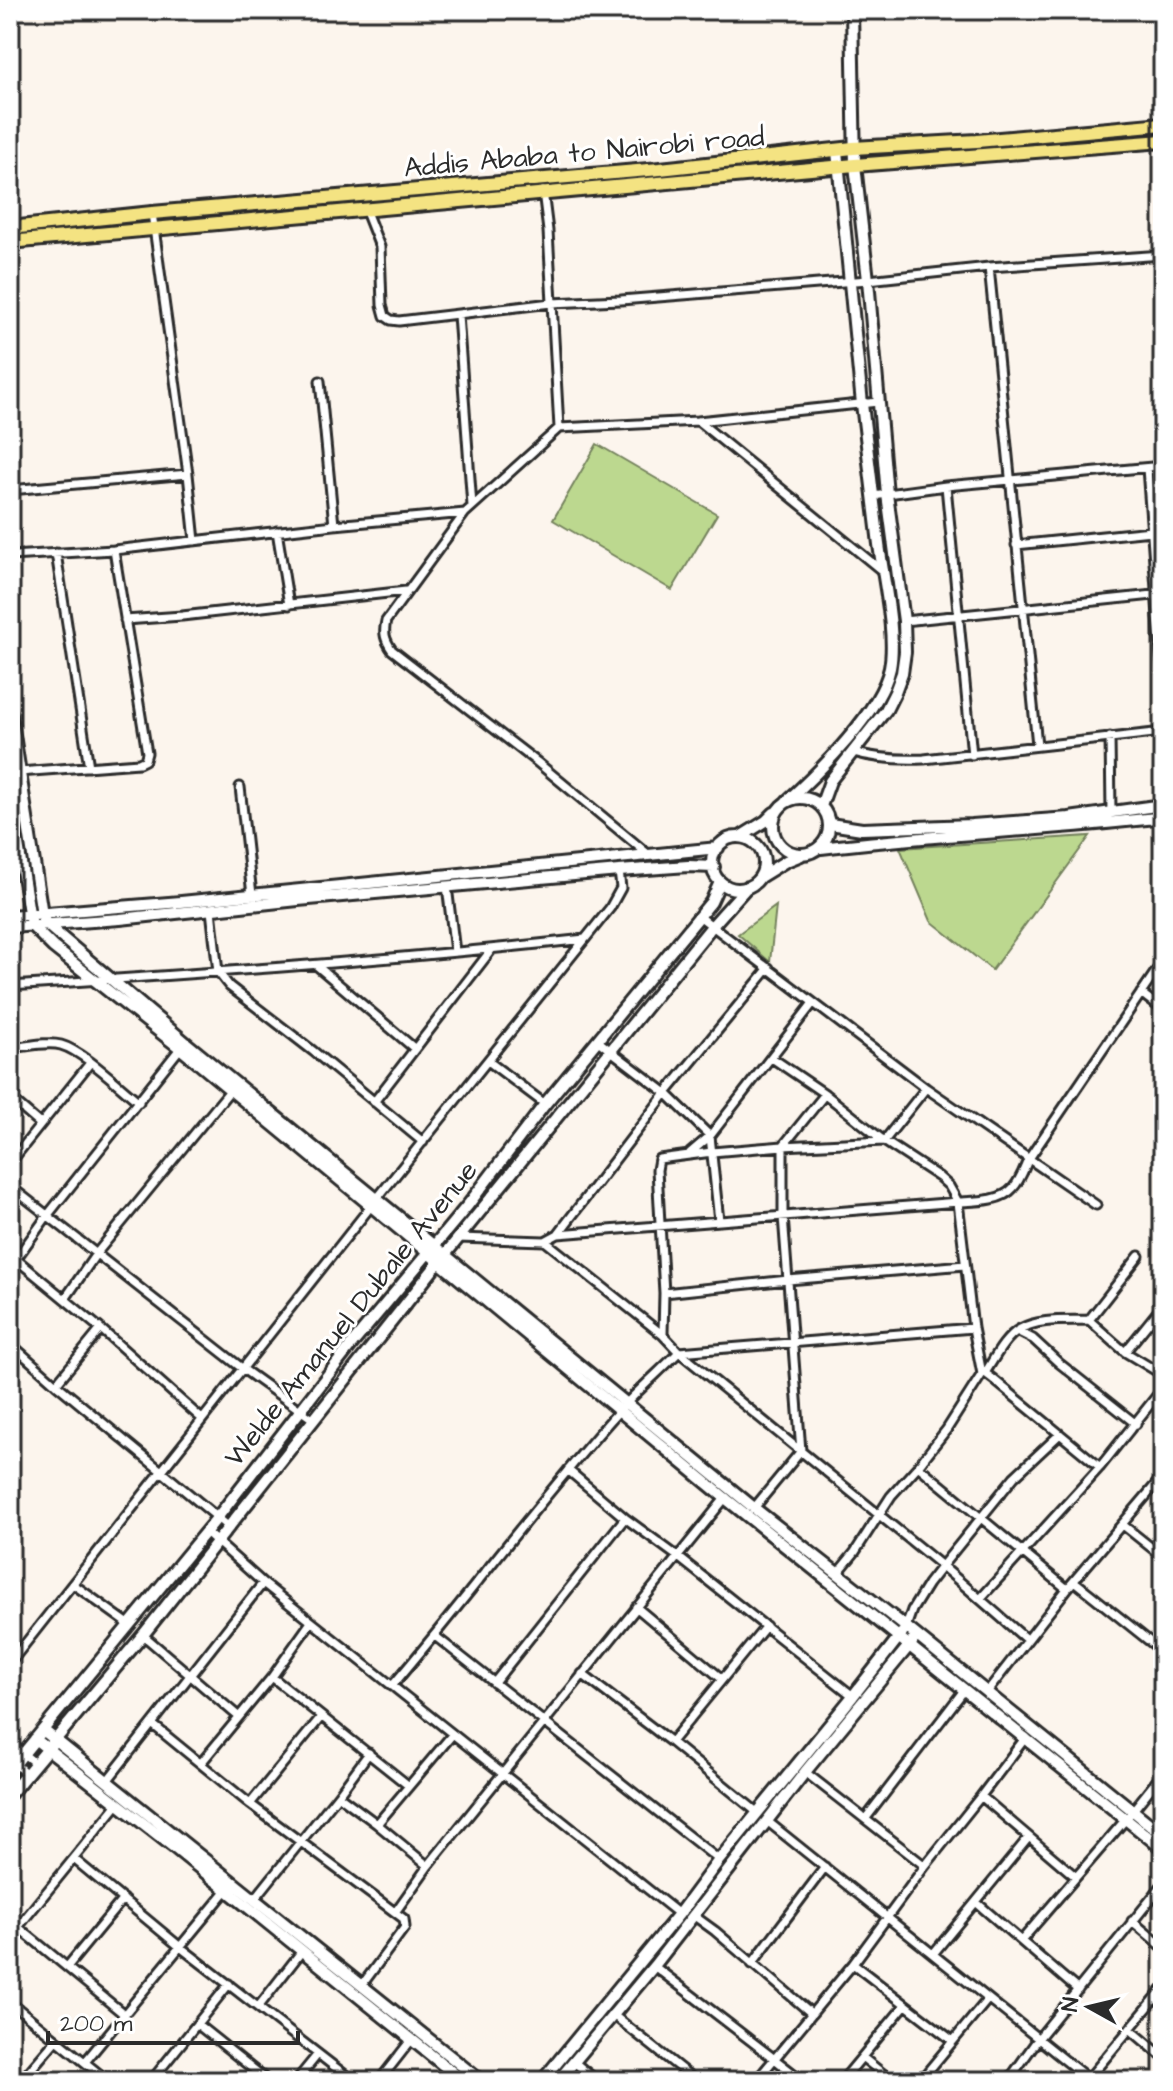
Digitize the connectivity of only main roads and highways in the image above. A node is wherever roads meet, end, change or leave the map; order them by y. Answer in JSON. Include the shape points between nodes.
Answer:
{"nodes":[{"id":1,"x":852,"y":10,"type":"edge"},
{"id":2,"x":1163,"y":124,"type":"edge"},
{"id":3,"x":1163,"y":141,"type":"edge"},
{"id":4,"x":853,"y":148,"type":"junction"},
{"id":5,"x":837,"y":151,"type":"junction"},
{"id":6,"x":855,"y":165,"type":"junction"},
{"id":7,"x":839,"y":168,"type":"junction"},
{"id":8,"x":10,"y":228,"type":"edge"},
{"id":9,"x":10,"y":242,"type":"edge"},
{"id":10,"x":905,"y":633,"type":"junction"},
{"id":11,"x":891,"y":636,"type":"junction"},
{"id":12,"x":10,"y":709,"type":"edge"},
{"id":13,"x":10,"y":795,"type":"edge"},
{"id":14,"x":783,"y":805,"type":"junction"},
{"id":15,"x":1163,"y":805,"type":"edge"},
{"id":16,"x":821,"y":806,"type":"junction"},
{"id":17,"x":1163,"y":817,"type":"edge"},
{"id":18,"x":830,"y":824,"type":"junction"},
{"id":19,"x":740,"y":837,"type":"junction"},
{"id":20,"x":718,"y":848,"type":"junction"},
{"id":21,"x":821,"y":848,"type":"junction"},
{"id":22,"x":802,"y":855,"type":"junction"},
{"id":23,"x":714,"y":867,"type":"junction"},
{"id":24,"x":760,"y":877,"type":"junction"},
{"id":25,"x":720,"y":882,"type":"junction"},
{"id":26,"x":747,"y":887,"type":"junction"},
{"id":27,"x":10,"y":916,"type":"edge"},
{"id":28,"x":44,"y":919,"type":"junction"},
{"id":29,"x":30,"y":920,"type":"junction"},
{"id":30,"x":10,"y":927,"type":"edge"},
{"id":31,"x":183,"y":1045,"type":"junction"},
{"id":32,"x":506,"y":1156,"type":"junction"},
{"id":33,"x":517,"y":1166,"type":"junction"},
{"id":34,"x":431,"y":1250,"type":"junction"},
{"id":35,"x":442,"y":1258,"type":"junction"},
{"id":36,"x":729,"y":1494,"type":"junction"},
{"id":37,"x":903,"y":1632,"type":"junction"},
{"id":38,"x":913,"y":1640,"type":"junction"},
{"id":39,"x":43,"y":1730,"type":"junction"},
{"id":40,"x":1028,"y":1733,"type":"junction"},
{"id":41,"x":35,"y":1739,"type":"junction"},
{"id":42,"x":56,"y":1740,"type":"junction"},
{"id":43,"x":48,"y":1750,"type":"junction"},
{"id":44,"x":12,"y":1764,"type":"edge"},
{"id":45,"x":10,"y":1794,"type":"edge"},
{"id":46,"x":1130,"y":1815,"type":"junction"},
{"id":47,"x":1163,"y":1835,"type":"edge"},
{"id":48,"x":1163,"y":1849,"type":"edge"},
{"id":49,"x":461,"y":2080,"type":"edge"},
{"id":50,"x":481,"y":2081,"type":"edge"},
{"id":51,"x":542,"y":2081,"type":"edge"},
{"id":52,"x":558,"y":2081,"type":"edge"}],
"edges":[{"from":1,"to":4,"type":"main road"},
{"from":2,"to":4,"type":"highway","name":"Addis Ababa to Nairobi road"},
{"from":3,"to":6,"type":"highway","name":"Addis Ababa to Nairobi road"},
{"from":4,"to":5,"type":"highway","name":"Addis Ababa to Nairobi road"},
{"from":4,"to":6,"type":"main road"},
{"from":5,"to":7,"type":"main road"},
{"from":5,"to":8,"type":"highway","name":"Addis Ababa to Nairobi road"},
{"from":6,"to":7,"type":"highway","name":"Addis Ababa to Nairobi road"},
{"from":6,"to":10,"type":"main road"},
{"from":7,"to":9,"type":"highway","name":"Addis Ababa to Nairobi road"},
{"from":7,"to":11,"type":"main road"},
{"from":10,"to":11,"type":"main road"},
{"from":10,"to":16,"type":"main road","via":[[895,692],[827,786]]},
{"from":11,"to":14,"type":"main road","via":[[890,668],[877,699],[816,774]]},
{"from":12,"to":28,"type":"main road"},
{"from":13,"to":29,"type":"main road"},
{"from":14,"to":16,"type":"main road","via":[[807,798]]},
{"from":14,"to":19,"type":"main road"},
{"from":14,"to":22,"type":"main road","via":[[774,819],[776,840]]},
{"from":15,"to":18,"type":"main road","via":[[972,825],[862,829]]},
{"from":16,"to":18,"type":"main road"},
{"from":17,"to":21,"type":"main road"},
{"from":18,"to":21,"type":"main road"},
{"from":19,"to":20,"type":"main road"},
{"from":19,"to":24,"type":"main road","via":[[758,846],[763,856]]},
{"from":20,"to":23,"type":"main road"},
{"from":20,"to":28,"type":"main road"},
{"from":21,"to":22,"type":"main road"},
{"from":22,"to":24,"type":"main road"},
{"from":23,"to":25,"type":"main road"},
{"from":23,"to":28,"type":"main road","via":[[447,886],[120,919]]},
{"from":24,"to":26,"type":"main road"},
{"from":25,"to":26,"type":"main road"},
{"from":25,"to":32,"type":"main road","name":"Welde Amanuel Dubale Avenue","via":[[711,902]]},
{"from":26,"to":33,"type":"main road"},
{"from":27,"to":29,"type":"main road"},
{"from":28,"to":29,"type":"main road"},
{"from":28,"to":31,"type":"main road"},
{"from":29,"to":30,"type":"main road"},
{"from":29,"to":31,"type":"main road","via":[[53,947]]},
{"from":31,"to":34,"type":"main road"},
{"from":32,"to":33,"type":"main road"},
{"from":32,"to":34,"type":"main road","name":"Welde Amanuel Dubale Avenue"},
{"from":33,"to":35,"type":"main road"},
{"from":34,"to":35,"type":"main road"},
{"from":34,"to":39,"type":"main road","name":"Welde Amanuel Dubale Avenue"},
{"from":35,"to":36,"type":"main road"},
{"from":35,"to":42,"type":"main road"},
{"from":36,"to":37,"type":"main road"},
{"from":36,"to":37,"type":"main road","via":[[754,1508]]},
{"from":37,"to":38,"type":"main road"},
{"from":37,"to":51,"type":"main road"},
{"from":38,"to":40,"type":"main road","via":[[965,1689]]},
{"from":38,"to":40,"type":"main road","via":[[987,1692]]},
{"from":38,"to":52,"type":"main road"},
{"from":39,"to":41,"type":"main road","name":"Welde Amanuel Dubale Avenue"},
{"from":39,"to":42,"type":"main road"},
{"from":40,"to":46,"type":"main road"},
{"from":41,"to":43,"type":"main road"},
{"from":41,"to":44,"type":"main road","name":"Welde Amanuel Dubale Avenue"},
{"from":42,"to":43,"type":"main road"},
{"from":42,"to":50,"type":"main road"},
{"from":43,"to":45,"type":"main road"},
{"from":43,"to":49,"type":"main road"},
{"from":46,"to":47,"type":"main road"},
{"from":46,"to":48,"type":"main road"}]}
